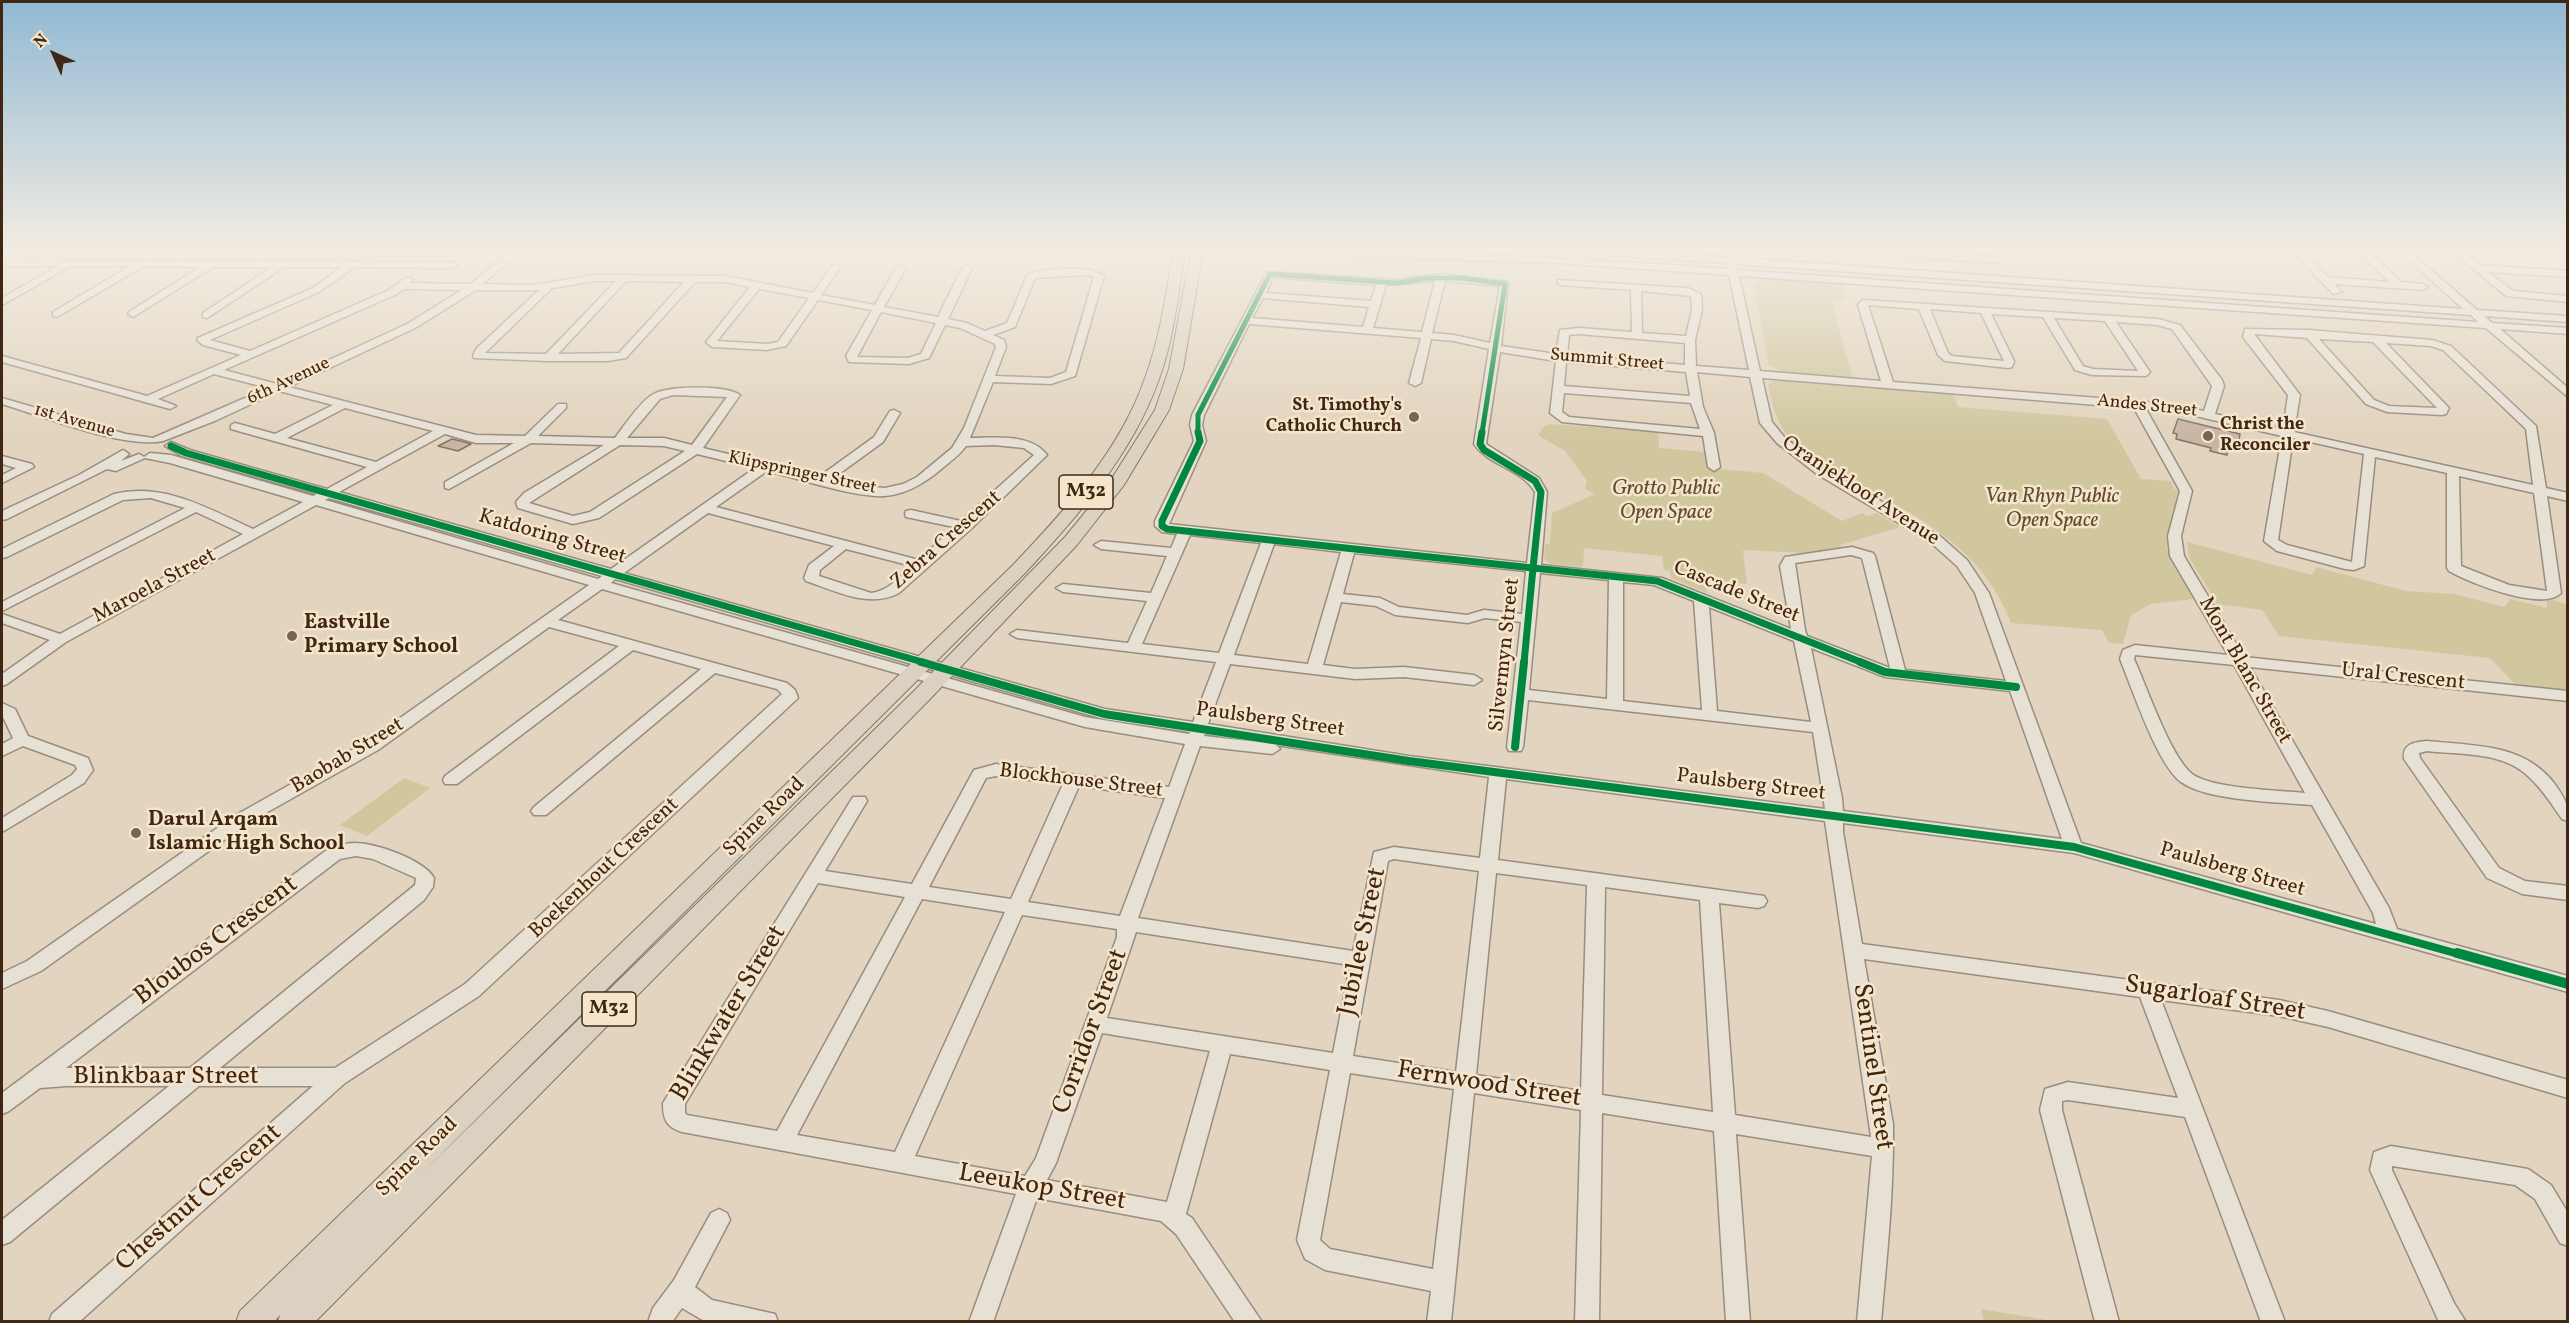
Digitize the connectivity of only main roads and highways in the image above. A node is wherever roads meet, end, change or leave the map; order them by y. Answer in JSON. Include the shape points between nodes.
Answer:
{"nodes":[{"id":1,"x":1166,"y":313,"type":"edge"},
{"id":2,"x":1186,"y":313,"type":"edge"},
{"id":3,"x":929,"y":672,"type":"junction"},
{"id":4,"x":251,"y":1322,"type":"edge"},
{"id":5,"x":293,"y":1322,"type":"edge"}],
"edges":[{"from":1,"to":3,"type":"main road","name":"Spine Road","number":"M32","via":[[1152,380],[1110,458],[1041,546]]},
{"from":2,"to":3,"type":"main road","name":"Spine Road","number":"M32","via":[[1172,386],[1130,464],[1055,559]]},
{"from":3,"to":4,"type":"main road","name":"Spine Road","number":"M32"},
{"from":3,"to":5,"type":"main road","name":"Spine Road","number":"M32"}]}
